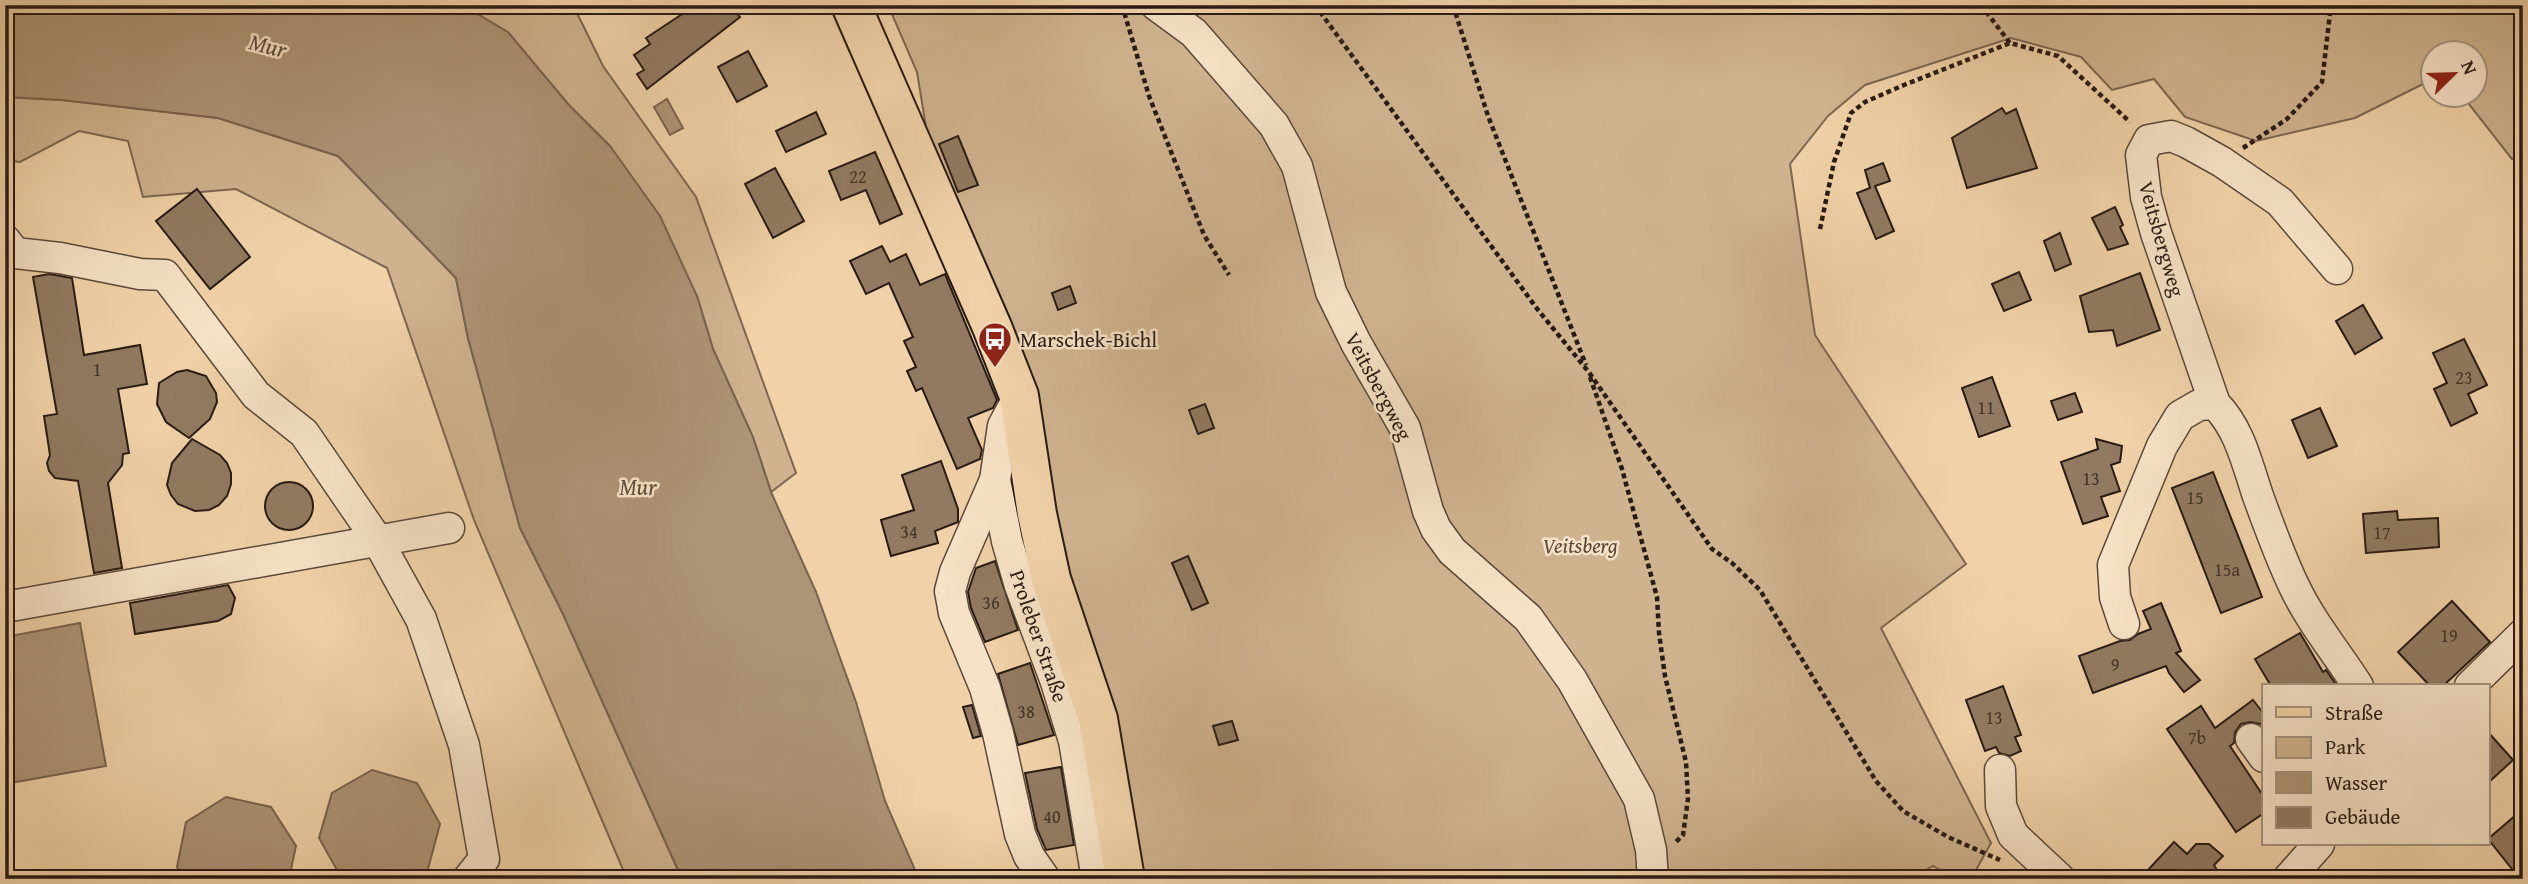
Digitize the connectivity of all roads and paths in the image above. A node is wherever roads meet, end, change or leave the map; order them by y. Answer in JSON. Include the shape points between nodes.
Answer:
{"nodes":[{"id":1,"x":851,"y":5,"type":"edge"},
{"id":2,"x":1122,"y":5,"type":"edge"},
{"id":3,"x":1156,"y":5,"type":"edge"},
{"id":4,"x":1315,"y":5,"type":"edge"},
{"id":5,"x":1453,"y":5,"type":"edge"},
{"id":6,"x":1981,"y":5,"type":"edge"},
{"id":7,"x":2331,"y":5,"type":"edge"},
{"id":8,"x":2010,"y":43,"type":"junction"},
{"id":9,"x":2148,"y":140,"type":"junction"},
{"id":10,"x":2222,"y":162,"type":"junction"},
{"id":11,"x":1819,"y":229,"type":"dead end"},
{"id":12,"x":5,"y":240,"type":"edge"},
{"id":13,"x":2337,"y":270,"type":"dead end"},
{"id":14,"x":1228,"y":275,"type":"dead end"},
{"id":15,"x":1588,"y":371,"type":"junction"},
{"id":16,"x":1019,"y":396,"type":"junction"},
{"id":17,"x":2215,"y":404,"type":"junction"},
{"id":18,"x":995,"y":480,"type":"junction"},
{"id":19,"x":449,"y":528,"type":"dead end"},
{"id":20,"x":378,"y":541,"type":"junction"},
{"id":21,"x":5,"y":607,"type":"edge"},
{"id":22,"x":2124,"y":624,"type":"dead end"},
{"id":23,"x":2523,"y":634,"type":"edge"},
{"id":24,"x":2357,"y":684,"type":"edge"},
{"id":25,"x":2472,"y":684,"type":"edge"},
{"id":26,"x":2000,"y":770,"type":"dead end"},
{"id":27,"x":2317,"y":846,"type":"edge"},
{"id":28,"x":1652,"y":864,"type":"edge"},
{"id":29,"x":2012,"y":865,"type":"dead end"},
{"id":30,"x":1096,"y":878,"type":"edge"},
{"id":31,"x":468,"y":879,"type":"edge"},
{"id":32,"x":1045,"y":879,"type":"edge"},
{"id":33,"x":1125,"y":879,"type":"edge"},
{"id":34,"x":2060,"y":879,"type":"edge"},
{"id":35,"x":2288,"y":879,"type":"edge"}],
"edges":[{"from":1,"to":16,"type":"main road","name":"Proleber Straße"},
{"from":2,"to":14,"type":"path","via":[[1149,96],[1204,235]]},
{"from":3,"to":28,"type":"street","name":"Veitsbergweg","via":[[1194,33],[1274,125],[1297,166],[1331,292],[1405,428],[1436,529],[1452,551],[1528,618],[1572,680],[1639,799]]},
{"from":4,"to":15,"type":"path","via":[[1538,310]]},
{"from":5,"to":15,"type":"path","via":[[1488,116]]},
{"from":6,"to":8,"type":"path"},
{"from":7,"to":10,"type":"path","via":[[2322,82],[2287,119]]},
{"from":8,"to":9,"type":"path","via":[[2058,56]]},
{"from":8,"to":11,"type":"path","via":[[1904,85],[1851,113]]},
{"from":9,"to":10,"type":"street","via":[[2171,136]]},
{"from":9,"to":17,"type":"street","name":"Veitsbergweg","via":[[2141,155],[2146,197]]},
{"from":10,"to":13,"type":"street","via":[[2280,202]]},
{"from":12,"to":20,"type":"street","via":[[15,253],[165,275],[256,395],[304,433]]},
{"from":15,"to":28,"type":"path","via":[[1622,469],[1657,597],[1665,676],[1686,762],[1688,799],[1683,835]]},
{"from":15,"to":29,"type":"path","via":[[1712,549],[1760,590],[1876,781],[1903,811]]},
{"from":16,"to":18,"type":"street","name":"Proleber Straße","via":[[1003,426]]},
{"from":16,"to":33,"type":"main road","name":"Proleber Straße","via":[[1048,566],[1098,719]]},
{"from":17,"to":22,"type":"street","via":[[2199,405],[2180,416],[2162,446],[2113,565],[2115,597]]},
{"from":17,"to":24,"type":"street","name":"Veitsbergweg","via":[[2227,416],[2241,444],[2294,588]]},
{"from":18,"to":30,"type":"street","name":"Proleber Straße","via":[[1020,586],[1074,741]]},
{"from":18,"to":32,"type":"street","via":[[950,590],[954,613],[998,733],[1020,834]]},
{"from":19,"to":20,"type":"street"},
{"from":20,"to":21,"type":"street"},
{"from":20,"to":31,"type":"street","via":[[421,620],[464,745],[484,859]]},
{"from":23,"to":25,"type":"street"},
{"from":26,"to":34,"type":"street","via":[[2001,806],[2013,835]]},
{"from":27,"to":35,"type":"street"}]}
